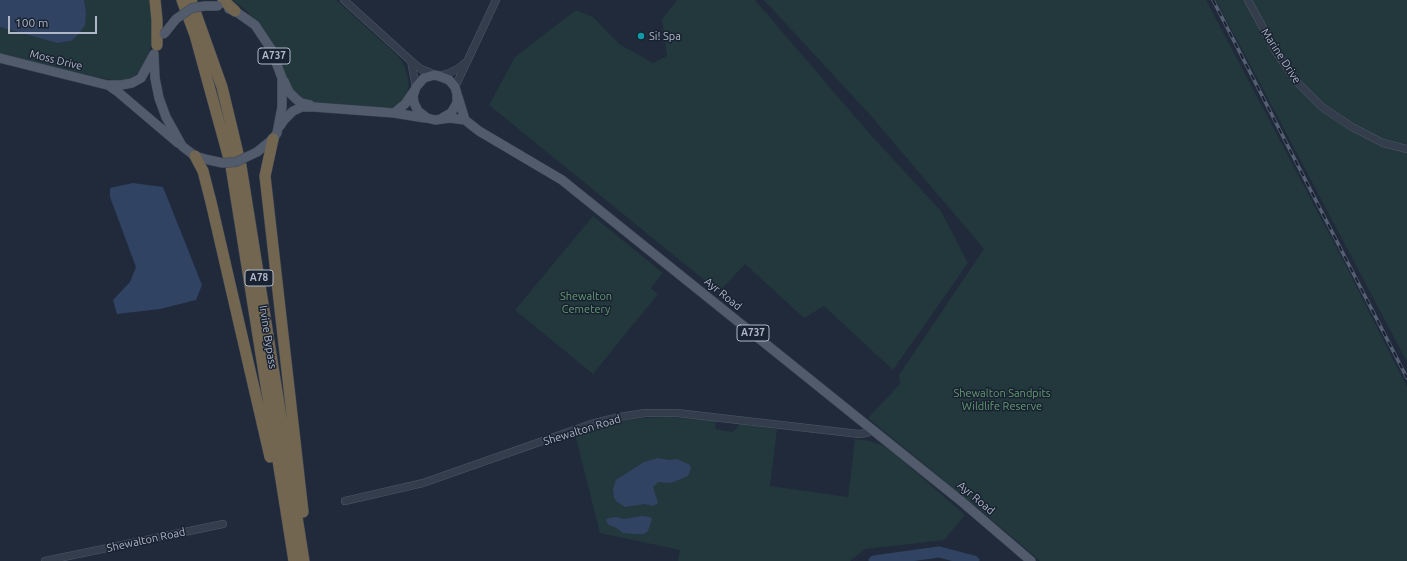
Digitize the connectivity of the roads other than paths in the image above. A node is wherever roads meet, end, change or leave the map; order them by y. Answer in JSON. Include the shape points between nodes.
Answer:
{"nodes":[{"id":1,"x":155,"y":0,"type":"edge"},
{"id":2,"x":182,"y":0,"type":"edge"},
{"id":3,"x":192,"y":0,"type":"edge"},
{"id":4,"x":344,"y":0,"type":"edge"},
{"id":5,"x":496,"y":0,"type":"edge"},
{"id":6,"x":1248,"y":0,"type":"edge"},
{"id":7,"x":220,"y":3,"type":"edge"},
{"id":8,"x":235,"y":11,"type":"joint"},
{"id":9,"x":156,"y":50,"type":"junction"},
{"id":10,"x":0,"y":58,"type":"edge"},
{"id":11,"x":468,"y":60,"type":"junction"},
{"id":12,"x":412,"y":61,"type":"junction"},
{"id":13,"x":437,"y":75,"type":"junction"},
{"id":14,"x":282,"y":78,"type":"junction"},
{"id":15,"x":107,"y":85,"type":"junction"},
{"id":16,"x":416,"y":88,"type":"junction"},
{"id":17,"x":456,"y":91,"type":"junction"},
{"id":18,"x":314,"y":107,"type":"junction"},
{"id":19,"x":394,"y":113,"type":"junction"},
{"id":20,"x":427,"y":118,"type":"junction"},
{"id":21,"x":442,"y":118,"type":"junction"},
{"id":22,"x":465,"y":120,"type":"junction"},
{"id":23,"x":275,"y":136,"type":"junction"},
{"id":24,"x":182,"y":146,"type":"junction"},
{"id":25,"x":1407,"y":149,"type":"edge"},
{"id":26,"x":195,"y":156,"type":"junction"},
{"id":27,"x":873,"y":430,"type":"junction"},
{"id":28,"x":345,"y":501,"type":"dead end"},
{"id":29,"x":223,"y":524,"type":"dead end"},
{"id":30,"x":293,"y":559,"type":"edge"},
{"id":31,"x":46,"y":561,"type":"edge"},
{"id":32,"x":304,"y":561,"type":"edge"},
{"id":33,"x":308,"y":561,"type":"edge"},
{"id":34,"x":1031,"y":561,"type":"edge"}],
"edges":[{"from":1,"to":9,"type":"highway"},
{"from":2,"to":30,"type":"highway","name":"Irvine Bypass","number":"A78","via":[[196,35],[231,166]]},
{"from":3,"to":32,"type":"highway","name":"Irvine Bypass","number":"A78","via":[[222,87],[241,166]]},
{"from":4,"to":12,"type":"street"},
{"from":5,"to":11,"type":"street"},
{"from":6,"to":25,"type":"street","name":"Marine Drive","via":[[1276,52],[1297,82],[1322,107],[1383,143]]},
{"from":7,"to":8,"type":"highway"},
{"from":7,"to":9,"type":"main road","name":"Moss Drive","bridge":true,"via":[[192,8],[176,19]]},
{"from":8,"to":14,"type":"main road","number":"A737","via":[[255,25],[264,37],[272,49]]},
{"from":9,"to":15,"type":"main road","name":"Moss Drive","via":[[141,78],[132,83]]},
{"from":9,"to":24,"type":"main road","number":"A737","via":[[155,78],[159,98]]},
{"from":10,"to":15,"type":"main road","name":"Moss Drive"},
{"from":11,"to":13,"type":"street","via":[[449,73]]},
{"from":11,"to":17,"type":"street"},
{"from":12,"to":13,"type":"street"},
{"from":12,"to":16,"type":"street"},
{"from":13,"to":16,"type":"main road","via":[[424,78]]},
{"from":13,"to":17,"type":"main road","via":[[449,80]]},
{"from":14,"to":18,"type":"main road","number":"A737","via":[[296,99]]},
{"from":14,"to":23,"type":"main road","number":"A737","via":[[282,107]]},
{"from":15,"to":24,"type":"main road","name":"Moss Drive"},
{"from":16,"to":19,"type":"main road","via":[[405,104]]},
{"from":16,"to":20,"type":"main road","via":[[414,103],[418,111]]},
{"from":17,"to":21,"type":"main road","via":[[457,103],[454,110]]},
{"from":17,"to":22,"type":"main road"},
{"from":18,"to":19,"type":"main road","number":"A737"},
{"from":18,"to":23,"type":"main road","number":"A737","via":[[302,107],[293,111],[284,120]]},
{"from":19,"to":20,"type":"main road","number":"A737"},
{"from":20,"to":21,"type":"main road","number":"A737"},
{"from":21,"to":22,"type":"main road","number":"A737"},
{"from":22,"to":27,"type":"main road","name":"Ayr Road","number":"A737","via":[[562,180]]},
{"from":23,"to":26,"type":"main road","number":"A737","bridge":true,"via":[[257,152],[236,162],[223,163]]},
{"from":23,"to":33,"type":"highway","via":[[265,176]]},
{"from":24,"to":26,"type":"main road","number":"A737"},
{"from":26,"to":30,"type":"highway","via":[[203,171],[211,202]]},
{"from":27,"to":28,"type":"street","name":"Shewalton Road","via":[[859,434],[677,413],[645,413],[591,424],[423,483]]},
{"from":27,"to":34,"type":"main road","name":"Ayr Road","number":"A737"},
{"from":29,"to":31,"type":"street","name":"Shewalton Road"}]}
